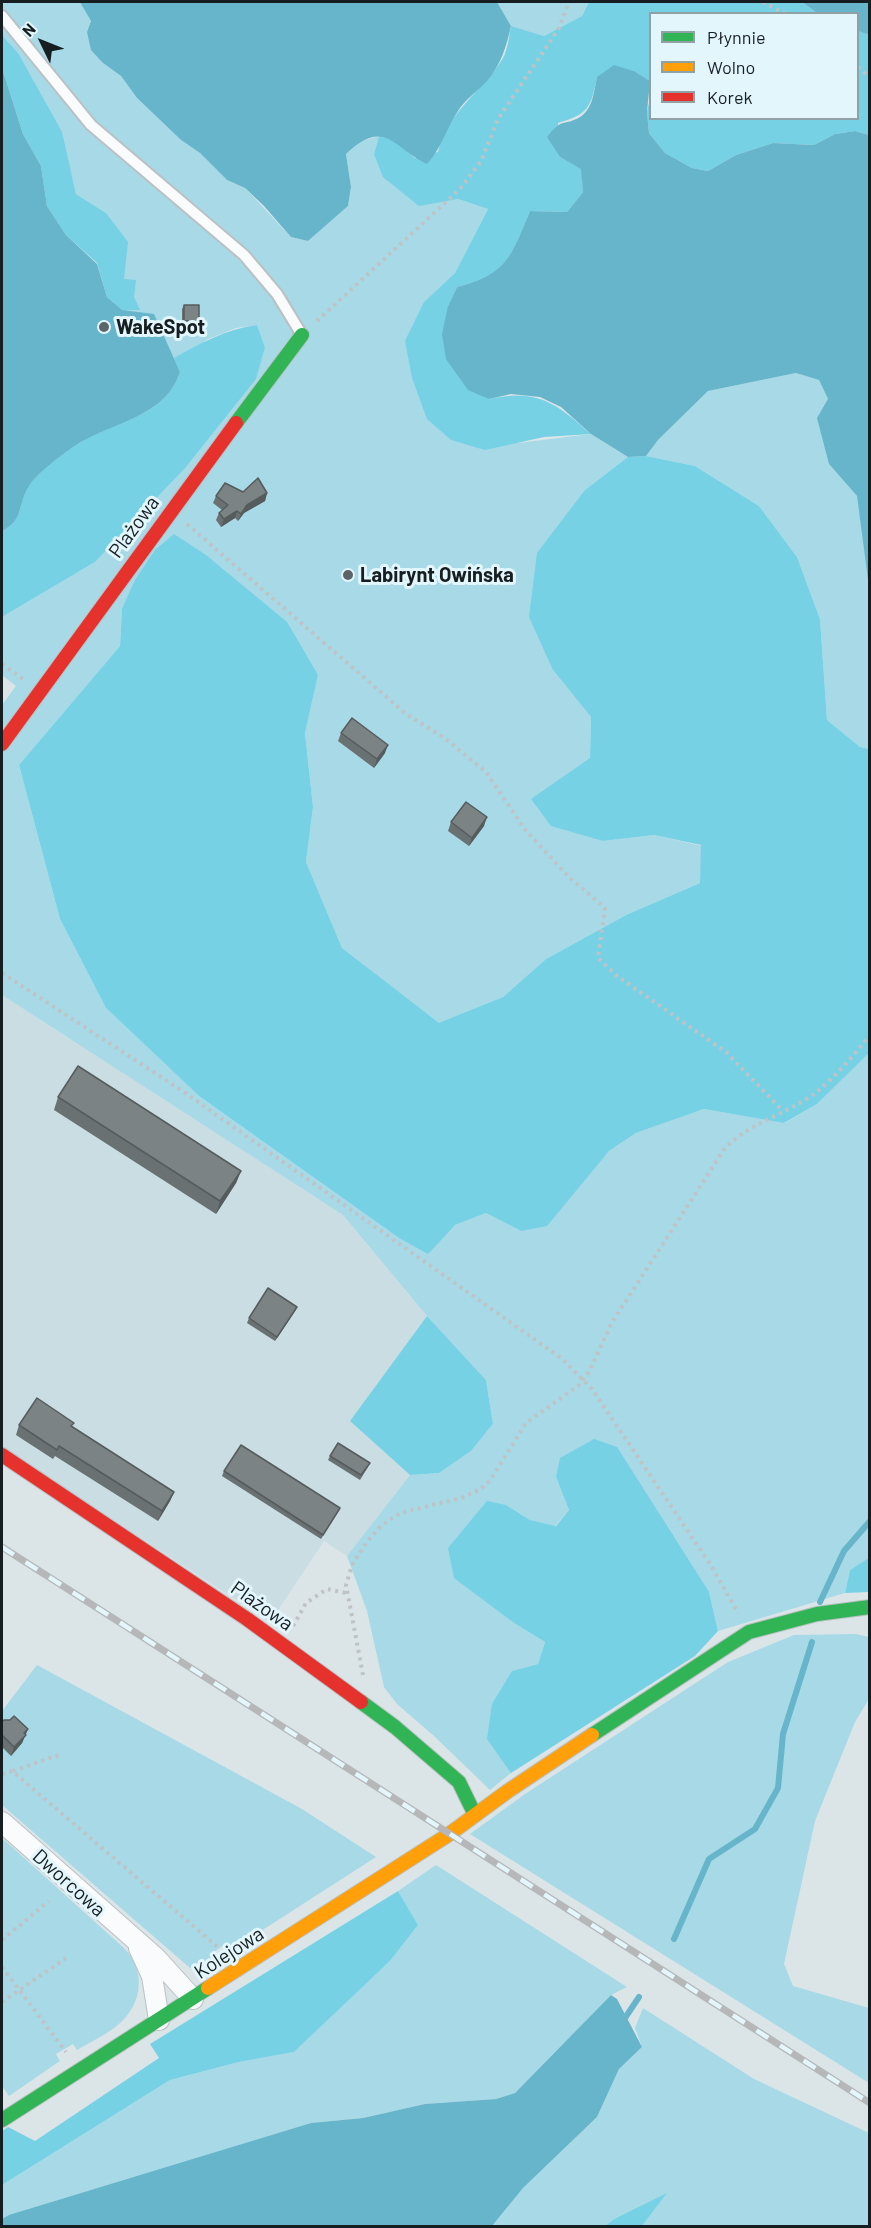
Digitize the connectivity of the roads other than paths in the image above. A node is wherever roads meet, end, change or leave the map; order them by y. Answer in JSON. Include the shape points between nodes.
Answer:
{"nodes":[{"id":1,"x":2,"y":16,"type":"edge"},
{"id":2,"x":302,"y":335,"type":"joint"},
{"id":3,"x":2,"y":744,"type":"edge"},
{"id":4,"x":2,"y":1455,"type":"edge"},
{"id":5,"x":870,"y":1607,"type":"edge"},
{"id":6,"x":475,"y":1815,"type":"junction"},
{"id":7,"x":2,"y":1822,"type":"edge"},
{"id":8,"x":136,"y":1943,"type":"junction"},
{"id":9,"x":193,"y":1999,"type":"junction"},
{"id":10,"x":159,"y":2020,"type":"junction"},
{"id":11,"x":2,"y":2120,"type":"edge"}],
"edges":[{"from":1,"to":2,"type":"lane","via":[[91,125],[244,255],[277,294]]},
{"from":2,"to":3,"type":"street","name":"Plażowa"},
{"from":4,"to":6,"type":"street","name":"Plażowa","via":[[358,1699],[452,1774]]},
{"from":5,"to":6,"type":"street","name":"Kolejowa","via":[[817,1614],[749,1632]]},
{"from":6,"to":9,"type":"street","name":"Kolejowa"},
{"from":7,"to":8,"type":"street","name":"Dworcowa"},
{"from":8,"to":9,"type":"street","name":"Dworcowa","via":[[156,1958]]},
{"from":8,"to":10,"type":"street","name":"Dworcowa","via":[[152,1976]]},
{"from":9,"to":10,"type":"street","name":"Kolejowa"},
{"from":10,"to":11,"type":"street","name":"Kolejowa"}]}
